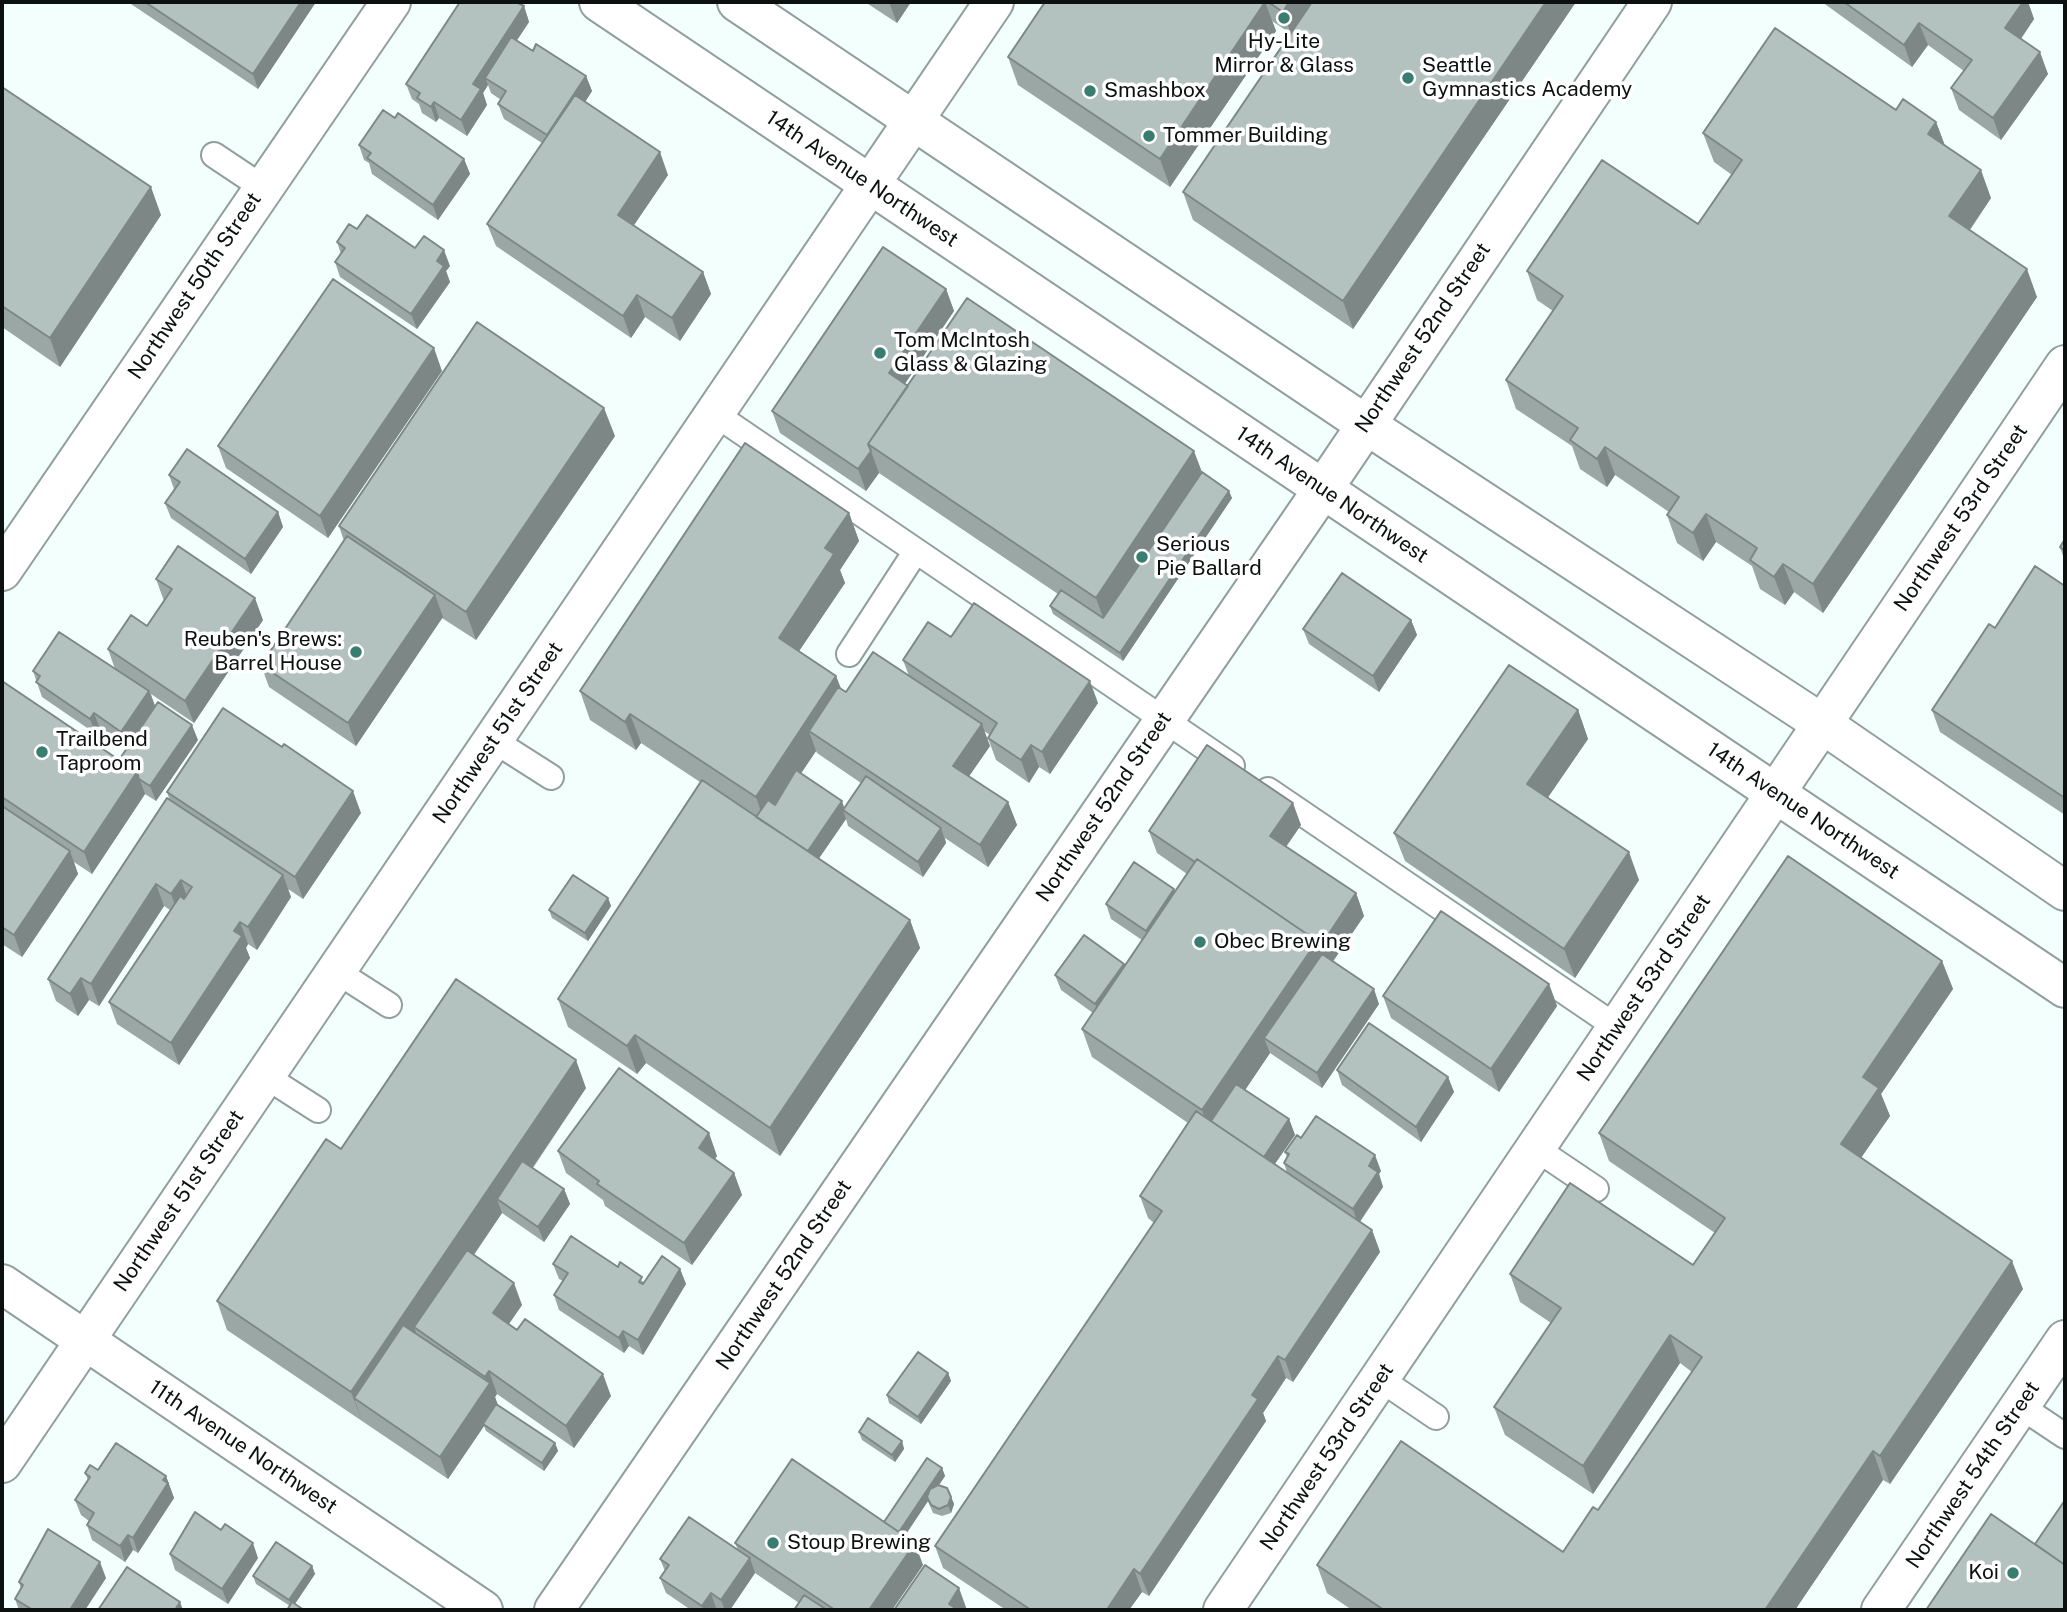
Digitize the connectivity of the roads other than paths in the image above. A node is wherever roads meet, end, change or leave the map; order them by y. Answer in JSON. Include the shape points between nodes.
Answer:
{"nodes":[{"id":1,"x":391,"y":2,"type":"edge"},
{"id":2,"x":599,"y":2,"type":"edge"},
{"id":3,"x":737,"y":2,"type":"edge"},
{"id":4,"x":994,"y":2,"type":"edge"},
{"id":5,"x":1652,"y":2,"type":"edge"},
{"id":6,"x":914,"y":121,"type":"junction"},
{"id":7,"x":214,"y":155,"type":"dead end"},
{"id":8,"x":871,"y":185,"type":"junction"},
{"id":9,"x":262,"y":187,"type":"junction"},
{"id":10,"x":2065,"y":365,"type":"edge"},
{"id":11,"x":715,"y":414,"type":"junction"},
{"id":12,"x":1365,"y":424,"type":"junction"},
{"id":13,"x":1323,"y":489,"type":"junction"},
{"id":14,"x":916,"y":551,"type":"junction"},
{"id":15,"x":2,"y":571,"type":"edge"},
{"id":16,"x":849,"y":654,"type":"dead end"},
{"id":17,"x":1164,"y":720,"type":"junction"},
{"id":18,"x":1821,"y":723,"type":"junction"},
{"id":19,"x":493,"y":740,"type":"junction"},
{"id":20,"x":551,"y":777,"type":"dead end"},
{"id":21,"x":1777,"y":792,"type":"junction"},
{"id":22,"x":2065,"y":891,"type":"edge"},
{"id":23,"x":336,"y":971,"type":"junction"},
{"id":24,"x":2065,"y":988,"type":"edge"},
{"id":25,"x":389,"y":1005,"type":"dead end"},
{"id":26,"x":1618,"y":1028,"type":"junction"},
{"id":27,"x":265,"y":1076,"type":"junction"},
{"id":28,"x":318,"y":1110,"type":"dead end"},
{"id":29,"x":1535,"y":1148,"type":"junction"},
{"id":30,"x":1596,"y":1189,"type":"dead end"},
{"id":31,"x":2,"y":1284,"type":"edge"},
{"id":32,"x":85,"y":1340,"type":"junction"},
{"id":33,"x":2065,"y":1340,"type":"edge"},
{"id":34,"x":1380,"y":1379,"type":"junction"},
{"id":35,"x":2020,"y":1406,"type":"junction"},
{"id":36,"x":1436,"y":1417,"type":"dead end"},
{"id":37,"x":2065,"y":1436,"type":"edge"},
{"id":38,"x":2,"y":1463,"type":"edge"},
{"id":39,"x":483,"y":1610,"type":"edge"},
{"id":40,"x":554,"y":1610,"type":"edge"},
{"id":41,"x":1223,"y":1610,"type":"edge"},
{"id":42,"x":1881,"y":1610,"type":"edge"}],
"edges":[{"from":1,"to":9,"type":"street","name":"Northwest 50th Street"},
{"from":2,"to":8,"type":"street","name":"14th Avenue Northwest"},
{"from":3,"to":6,"type":"street"},
{"from":4,"to":6,"type":"street","name":"Northwest 51st Street"},
{"from":5,"to":12,"type":"street","name":"Northwest 52nd Street"},
{"from":6,"to":8,"type":"street","name":"Northwest 51st Street"},
{"from":6,"to":12,"type":"street"},
{"from":7,"to":9,"type":"lane"},
{"from":8,"to":11,"type":"street","name":"Northwest 51st Street"},
{"from":8,"to":13,"type":"street","name":"14th Avenue Northwest"},
{"from":9,"to":15,"type":"street","name":"Northwest 50th Street"},
{"from":10,"to":18,"type":"street","name":"Northwest 53rd Street"},
{"from":11,"to":14,"type":"lane"},
{"from":11,"to":19,"type":"street","name":"Northwest 51st Street"},
{"from":12,"to":13,"type":"street","name":"Northwest 52nd Street"},
{"from":12,"to":18,"type":"street"},
{"from":13,"to":17,"type":"street","name":"Northwest 52nd Street"},
{"from":13,"to":21,"type":"street","name":"14th Avenue Northwest"},
{"from":14,"to":16,"type":"lane"},
{"from":14,"to":17,"type":"lane"},
{"from":17,"to":26,"type":"lane"},
{"from":17,"to":40,"type":"street","name":"Northwest 52nd Street"},
{"from":18,"to":21,"type":"street","name":"Northwest 53rd Street"},
{"from":18,"to":22,"type":"street"},
{"from":19,"to":20,"type":"lane"},
{"from":19,"to":23,"type":"street","name":"Northwest 51st Street"},
{"from":21,"to":24,"type":"street","name":"14th Avenue Northwest"},
{"from":21,"to":26,"type":"street","name":"Northwest 53rd Street"},
{"from":23,"to":25,"type":"lane"},
{"from":23,"to":27,"type":"street","name":"Northwest 51st Street"},
{"from":26,"to":29,"type":"street","name":"Northwest 53rd Street"},
{"from":27,"to":28,"type":"lane"},
{"from":27,"to":32,"type":"street","name":"Northwest 51st Street"},
{"from":29,"to":30,"type":"lane"},
{"from":29,"to":34,"type":"street","name":"Northwest 53rd Street"},
{"from":31,"to":32,"type":"street","name":"11th Avenue Northwest"},
{"from":32,"to":38,"type":"street","name":"Northwest 51st Street"},
{"from":32,"to":39,"type":"street","name":"11th Avenue Northwest"},
{"from":33,"to":35,"type":"street","name":"Northwest 54th Street"},
{"from":34,"to":36,"type":"lane"},
{"from":34,"to":41,"type":"street","name":"Northwest 53rd Street"},
{"from":35,"to":37,"type":"lane"},
{"from":35,"to":42,"type":"street","name":"Northwest 54th Street"}]}
